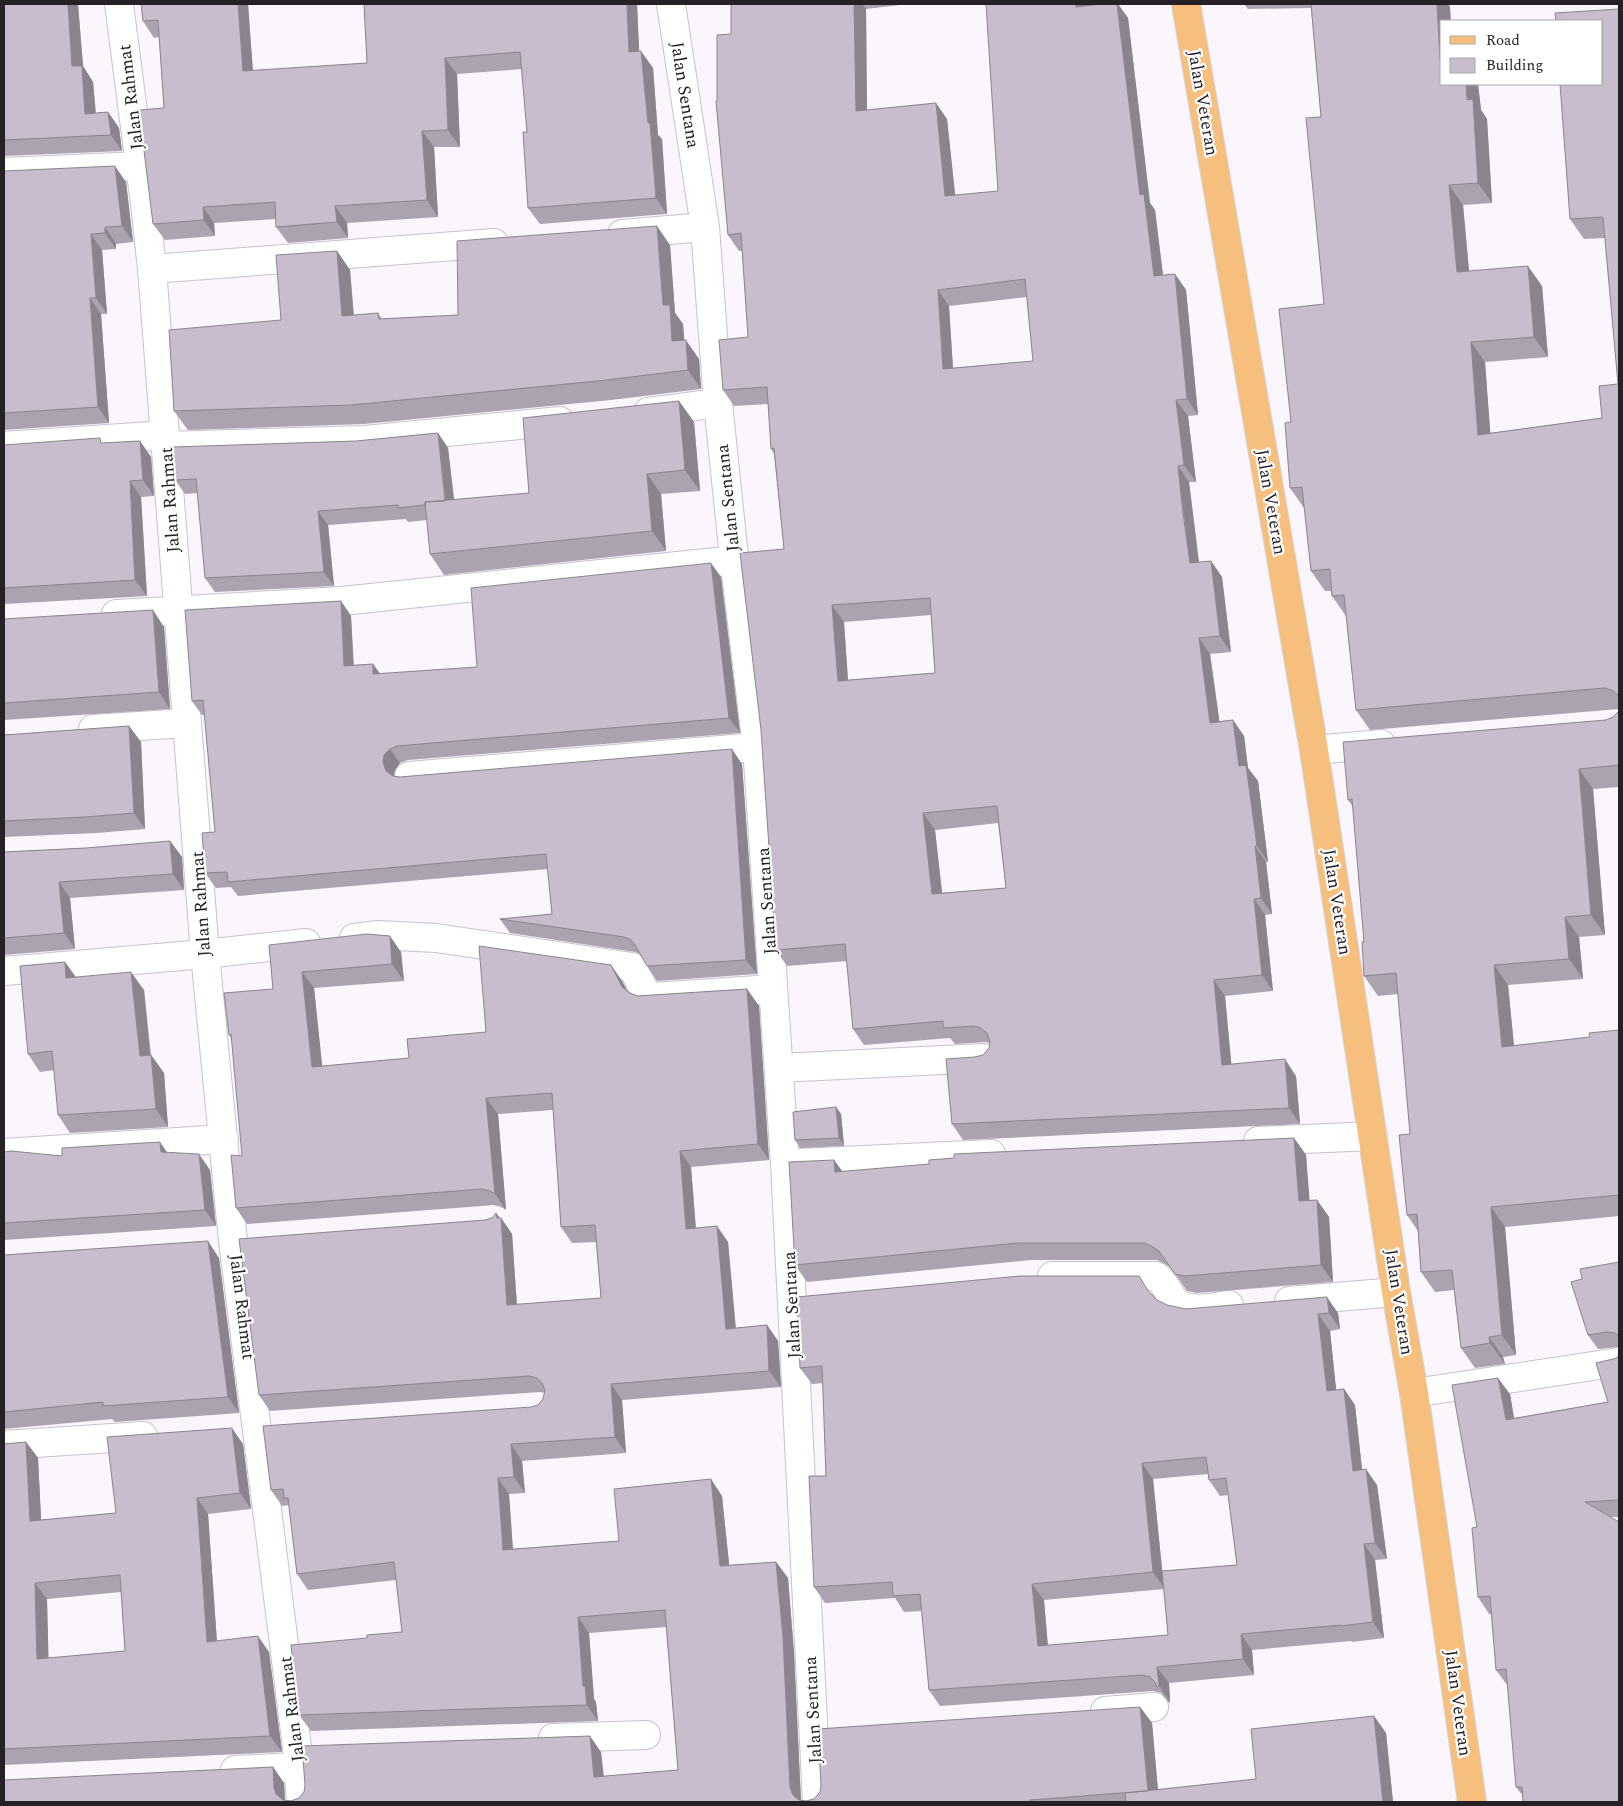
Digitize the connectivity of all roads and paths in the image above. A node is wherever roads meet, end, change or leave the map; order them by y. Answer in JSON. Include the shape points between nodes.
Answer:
{"nodes":[{"id":1,"x":119,"y":4,"type":"edge"},
{"id":2,"x":671,"y":4,"type":"edge"},
{"id":3,"x":1186,"y":4,"type":"edge"},
{"id":4,"x":139,"y":166,"type":"junction"},
{"id":5,"x":4,"y":172,"type":"edge"},
{"id":6,"x":705,"y":227,"type":"junction"},
{"id":7,"x":596,"y":236,"type":"edge"},
{"id":8,"x":517,"y":241,"type":"edge"},
{"id":9,"x":152,"y":269,"type":"junction"},
{"id":10,"x":718,"y":404,"type":"junction"},
{"id":11,"x":623,"y":415,"type":"edge"},
{"id":12,"x":583,"y":419,"type":"edge"},
{"id":13,"x":166,"y":441,"type":"junction"},
{"id":14,"x":4,"y":446,"type":"edge"},
{"id":15,"x":735,"y":560,"type":"junction"},
{"id":16,"x":179,"y":610,"type":"junction"},
{"id":17,"x":91,"y":615,"type":"edge"},
{"id":18,"x":187,"y":723,"type":"junction"},
{"id":19,"x":72,"y":731,"type":"edge"},
{"id":20,"x":1402,"y":742,"type":"edge"},
{"id":21,"x":757,"y":747,"type":"junction"},
{"id":22,"x":1314,"y":750,"type":"junction"},
{"id":23,"x":409,"y":776,"type":"edge"},
{"id":24,"x":205,"y":954,"type":"junction"},
{"id":25,"x":4,"y":971,"type":"edge"},
{"id":26,"x":773,"y":989,"type":"junction"},
{"id":27,"x":986,"y":1058,"type":"edge"},
{"id":28,"x":778,"y":1068,"type":"junction"},
{"id":29,"x":1373,"y":1136,"type":"junction"},
{"id":30,"x":224,"y":1139,"type":"junction"},
{"id":31,"x":1233,"y":1142,"type":"edge"},
{"id":32,"x":4,"y":1153,"type":"edge"},
{"id":33,"x":1014,"y":1153,"type":"edge"},
{"id":34,"x":785,"y":1164,"type":"junction"},
{"id":35,"x":262,"y":1239,"type":"edge"},
{"id":36,"x":233,"y":1241,"type":"junction"},
{"id":37,"x":205,"y":1243,"type":"edge"},
{"id":38,"x":1030,"y":1276,"type":"edge"},
{"id":39,"x":1396,"y":1292,"type":"junction"},
{"id":40,"x":820,"y":1296,"type":"edge"},
{"id":41,"x":791,"y":1299,"type":"junction"},
{"id":42,"x":1619,"y":1362,"type":"edge"},
{"id":43,"x":1414,"y":1393,"type":"junction"},
{"id":44,"x":268,"y":1427,"type":"junction"},
{"id":45,"x":228,"y":1430,"type":"edge"},
{"id":46,"x":170,"y":1434,"type":"edge"},
{"id":47,"x":4,"y":1445,"type":"edge"},
{"id":48,"x":1154,"y":1707,"type":"edge"},
{"id":49,"x":1077,"y":1713,"type":"edge"},
{"id":50,"x":646,"y":1735,"type":"dead end"},
{"id":51,"x":526,"y":1739,"type":"edge"},
{"id":52,"x":304,"y":1753,"type":"junction"},
{"id":53,"x":209,"y":1771,"type":"edge"},
{"id":54,"x":301,"y":1802,"type":"edge"},
{"id":55,"x":817,"y":1802,"type":"edge"},
{"id":56,"x":1472,"y":1802,"type":"edge"}],
"edges":[{"from":1,"to":4,"type":"street","name":"Jalan Rahmat"},
{"from":2,"to":6,"type":"street","name":"Jalan Sentana"},
{"from":3,"to":22,"type":"main road","name":"Jalan Veteran"},
{"from":4,"to":5,"type":"street"},
{"from":4,"to":9,"type":"street","name":"Jalan Rahmat"},
{"from":6,"to":7,"type":"street"},
{"from":6,"to":10,"type":"street","name":"Jalan Sentana"},
{"from":8,"to":9,"type":"street"},
{"from":9,"to":13,"type":"street","name":"Jalan Rahmat"},
{"from":10,"to":11,"type":"street"},
{"from":10,"to":15,"type":"street","name":"Jalan Sentana"},
{"from":12,"to":13,"type":"street","via":[[365,440]]},
{"from":13,"to":14,"type":"street"},
{"from":13,"to":16,"type":"street","name":"Jalan Rahmat"},
{"from":15,"to":16,"type":"street","via":[[342,601]]},
{"from":15,"to":21,"type":"street","name":"Jalan Sentana"},
{"from":16,"to":17,"type":"street"},
{"from":16,"to":18,"type":"street","name":"Jalan Rahmat"},
{"from":18,"to":19,"type":"street"},
{"from":18,"to":24,"type":"street","name":"Jalan Rahmat","via":[[186,841]]},
{"from":20,"to":22,"type":"street"},
{"from":21,"to":23,"type":"street"},
{"from":21,"to":26,"type":"street","name":"Jalan Sentana"},
{"from":22,"to":29,"type":"main road","name":"Jalan Veteran"},
{"from":24,"to":25,"type":"street"},
{"from":24,"to":26,"type":"street","via":[[378,935],[436,938],[632,967],[648,995],[653,997]]},
{"from":24,"to":30,"type":"street","name":"Jalan Rahmat"},
{"from":26,"to":28,"type":"street","name":"Jalan Sentana"},
{"from":27,"to":28,"type":"street"},
{"from":28,"to":34,"type":"street","name":"Jalan Sentana"},
{"from":29,"to":31,"type":"street"},
{"from":29,"to":39,"type":"main road","name":"Jalan Veteran"},
{"from":30,"to":32,"type":"street"},
{"from":30,"to":36,"type":"street","name":"Jalan Rahmat"},
{"from":33,"to":34,"type":"street"},
{"from":34,"to":41,"type":"street","name":"Jalan Sentana"},
{"from":35,"to":36,"type":"street"},
{"from":36,"to":37,"type":"street"},
{"from":36,"to":44,"type":"street","name":"Jalan Rahmat"},
{"from":38,"to":39,"type":"street","via":[[1156,1276],[1176,1302],[1196,1309]]},
{"from":39,"to":43,"type":"main road","name":"Jalan Veteran"},
{"from":40,"to":41,"type":"street"},
{"from":41,"to":55,"type":"street","name":"Jalan Sentana","via":[[824,1730]]},
{"from":42,"to":43,"type":"street"},
{"from":43,"to":56,"type":"main road","name":"Jalan Veteran"},
{"from":44,"to":45,"type":"street"},
{"from":44,"to":52,"type":"street","name":"Jalan Rahmat"},
{"from":46,"to":47,"type":"street"},
{"from":48,"to":49,"type":"street"},
{"from":50,"to":51,"type":"street"},
{"from":52,"to":53,"type":"street"},
{"from":52,"to":54,"type":"street","name":"Jalan Rahmat"}]}
